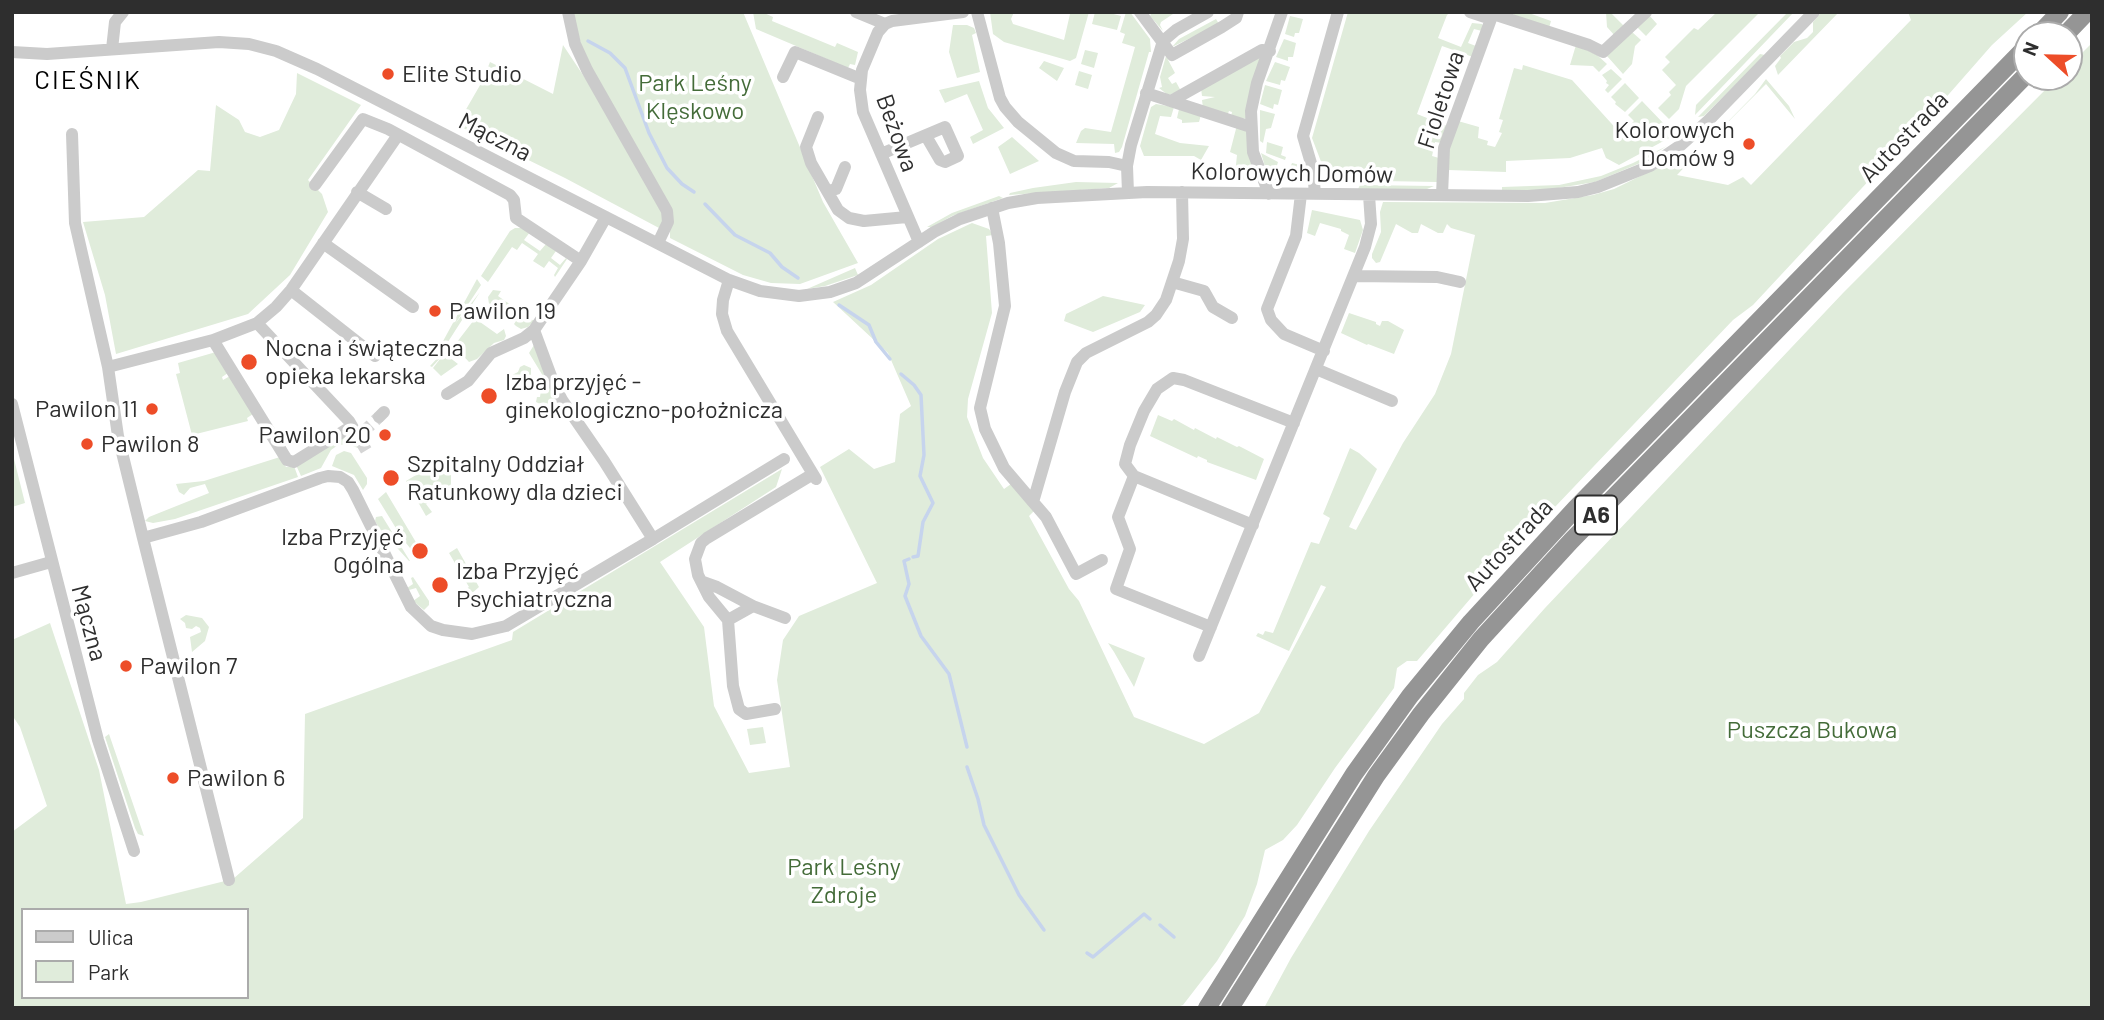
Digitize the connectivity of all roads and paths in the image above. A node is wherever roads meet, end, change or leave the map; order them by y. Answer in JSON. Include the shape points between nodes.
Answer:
{"nodes":[{"id":1,"x":123,"y":12,"type":"edge"},
{"id":2,"x":568,"y":12,"type":"edge"},
{"id":3,"x":856,"y":12,"type":"edge"},
{"id":4,"x":963,"y":12,"type":"edge"},
{"id":5,"x":977,"y":12,"type":"edge"},
{"id":6,"x":1140,"y":12,"type":"edge"},
{"id":7,"x":1209,"y":12,"type":"edge"},
{"id":8,"x":1238,"y":12,"type":"edge"},
{"id":9,"x":1282,"y":12,"type":"edge"},
{"id":10,"x":1338,"y":12,"type":"edge"},
{"id":11,"x":1470,"y":12,"type":"edge"},
{"id":12,"x":1646,"y":12,"type":"edge"},
{"id":13,"x":1814,"y":12,"type":"edge"},
{"id":14,"x":1491,"y":19,"type":"junction"},
{"id":15,"x":885,"y":24,"type":"junction"},
{"id":16,"x":1163,"y":41,"type":"junction"},
{"id":17,"x":112,"y":49,"type":"junction"},
{"id":18,"x":1270,"y":51,"type":"junction"},
{"id":19,"x":12,"y":52,"type":"edge"},
{"id":20,"x":2013,"y":60,"type":"edge"},
{"id":21,"x":783,"y":77,"type":"dead end"},
{"id":22,"x":861,"y":79,"type":"junction"},
{"id":23,"x":2013,"y":88,"type":"edge"},
{"id":24,"x":1146,"y":93,"type":"junction"},
{"id":25,"x":374,"y":98,"type":"junction"},
{"id":26,"x":1171,"y":101,"type":"junction"},
{"id":27,"x":818,"y":117,"type":"dead end"},
{"id":28,"x":363,"y":119,"type":"junction"},
{"id":29,"x":1251,"y":127,"type":"junction"},
{"id":30,"x":72,"y":134,"type":"dead end"},
{"id":31,"x":398,"y":135,"type":"junction"},
{"id":32,"x":926,"y":135,"type":"dead end"},
{"id":33,"x":881,"y":153,"type":"junction"},
{"id":34,"x":1127,"y":166,"type":"junction"},
{"id":35,"x":845,"y":167,"type":"dead end"},
{"id":36,"x":315,"y":185,"type":"dead end"},
{"id":37,"x":828,"y":191,"type":"junction"},
{"id":38,"x":357,"y":192,"type":"junction"},
{"id":39,"x":1182,"y":192,"type":"junction"},
{"id":40,"x":1128,"y":193,"type":"junction"},
{"id":41,"x":1269,"y":194,"type":"junction"},
{"id":42,"x":1301,"y":194,"type":"junction"},
{"id":43,"x":1315,"y":194,"type":"junction"},
{"id":44,"x":1369,"y":195,"type":"junction"},
{"id":45,"x":1442,"y":195,"type":"junction"},
{"id":46,"x":992,"y":208,"type":"junction"},
{"id":47,"x":386,"y":209,"type":"dead end"},
{"id":48,"x":606,"y":216,"type":"junction"},
{"id":49,"x":907,"y":217,"type":"junction"},
{"id":50,"x":919,"y":242,"type":"junction"},
{"id":51,"x":323,"y":243,"type":"junction"},
{"id":52,"x":658,"y":243,"type":"junction"},
{"id":53,"x":581,"y":261,"type":"junction"},
{"id":54,"x":1354,"y":276,"type":"junction"},
{"id":55,"x":729,"y":280,"type":"junction"},
{"id":56,"x":1172,"y":282,"type":"junction"},
{"id":57,"x":1460,"y":282,"type":"dead end"},
{"id":58,"x":291,"y":290,"type":"junction"},
{"id":59,"x":413,"y":307,"type":"dead end"},
{"id":60,"x":1231,"y":318,"type":"dead end"},
{"id":61,"x":257,"y":323,"type":"junction"},
{"id":62,"x":534,"y":330,"type":"junction"},
{"id":63,"x":213,"y":340,"type":"junction"},
{"id":64,"x":1324,"y":351,"type":"junction"},
{"id":65,"x":375,"y":356,"type":"dead end"},
{"id":66,"x":108,"y":367,"type":"junction"},
{"id":67,"x":1316,"y":369,"type":"junction"},
{"id":68,"x":447,"y":394,"type":"dead end"},
{"id":69,"x":1392,"y":401,"type":"dead end"},
{"id":70,"x":12,"y":404,"type":"edge"},
{"id":71,"x":1294,"y":423,"type":"junction"},
{"id":72,"x":784,"y":459,"type":"dead end"},
{"id":73,"x":1134,"y":476,"type":"junction"},
{"id":74,"x":1033,"y":502,"type":"junction"},
{"id":75,"x":1253,"y":525,"type":"junction"},
{"id":76,"x":143,"y":538,"type":"junction"},
{"id":77,"x":653,"y":539,"type":"junction"},
{"id":78,"x":1102,"y":560,"type":"dead end"},
{"id":79,"x":51,"y":562,"type":"junction"},
{"id":80,"x":12,"y":573,"type":"edge"},
{"id":81,"x":703,"y":582,"type":"junction"},
{"id":82,"x":753,"y":606,"type":"junction"},
{"id":83,"x":785,"y":618,"type":"dead end"},
{"id":84,"x":729,"y":620,"type":"junction"},
{"id":85,"x":1211,"y":627,"type":"junction"},
{"id":86,"x":1199,"y":656,"type":"dead end"},
{"id":87,"x":775,"y":709,"type":"dead end"},
{"id":88,"x":134,"y":851,"type":"dead end"},
{"id":89,"x":229,"y":880,"type":"dead end"},
{"id":90,"x":1207,"y":1008,"type":"edge"},
{"id":91,"x":1230,"y":1008,"type":"edge"}],
"edges":[{"from":1,"to":17,"type":"street","via":[[115,22]]},
{"from":2,"to":52,"type":"street","via":[[587,70],[667,211],[668,222]]},
{"from":3,"to":15,"type":"street"},
{"from":4,"to":15,"type":"street"},
{"from":5,"to":34,"type":"street","via":[[1000,98],[1018,122],[1065,158]]},
{"from":6,"to":16,"type":"street"},
{"from":7,"to":16,"type":"street"},
{"from":8,"to":16,"type":"street","via":[[1236,18],[1172,55]]},
{"from":9,"to":18,"type":"street"},
{"from":10,"to":43,"type":"street","via":[[1303,136]]},
{"from":11,"to":14,"type":"street"},
{"from":12,"to":14,"type":"street","via":[[1603,52],[1493,14]]},
{"from":13,"to":45,"type":"street","name":"Kolorowych Domów","via":[[1698,130],[1631,175],[1556,195]]},
{"from":14,"to":45,"type":"street","name":"Fioletowa","via":[[1441,157]]},
{"from":15,"to":22,"type":"street","name":"Beżowa","via":[[871,46]]},
{"from":16,"to":24,"type":"street"},
{"from":17,"to":19,"type":"street","name":"Mączna"},
{"from":17,"to":25,"type":"street","name":"Mączna","via":[[249,44],[299,60]]},
{"from":18,"to":26,"type":"street","via":[[1262,50]]},
{"from":18,"to":29,"type":"street","via":[[1253,97]]},
{"from":20,"to":90,"type":"highway","name":"Autostrada","number":"A6","via":[[1471,622],[1410,696],[1354,775]]},
{"from":21,"to":22,"type":"street","via":[[795,52]]},
{"from":22,"to":33,"type":"street","name":"Beżowa","via":[[863,112]]},
{"from":23,"to":91,"type":"highway","name":"Autostrada","number":"A6","via":[[1481,639],[1376,776]]},
{"from":24,"to":26,"type":"street"},
{"from":24,"to":34,"type":"street"},
{"from":25,"to":28,"type":"street"},
{"from":25,"to":48,"type":"street","name":"Mączna"},
{"from":26,"to":29,"type":"street"},
{"from":27,"to":37,"type":"street","via":[[806,147]]},
{"from":28,"to":31,"type":"street"},
{"from":28,"to":36,"type":"street"},
{"from":29,"to":41,"type":"street","via":[[1252,152]]},
{"from":30,"to":66,"type":"street","via":[[75,223]]},
{"from":31,"to":38,"type":"street"},
{"from":31,"to":53,"type":"street","via":[[516,197],[516,218]]},
{"from":32,"to":33,"type":"street"},
{"from":33,"to":49,"type":"street","name":"Beżowa"},
{"from":34,"to":40,"type":"street"},
{"from":35,"to":37,"type":"street","via":[[836,189]]},
{"from":37,"to":49,"type":"street","via":[[838,210],[849,218]]},
{"from":38,"to":47,"type":"street"},
{"from":38,"to":51,"type":"street"},
{"from":39,"to":40,"type":"street","name":"Kolorowych Domów"},
{"from":39,"to":41,"type":"street","name":"Kolorowych Domów"},
{"from":39,"to":56,"type":"street","via":[[1183,239]]},
{"from":40,"to":46,"type":"street","name":"Kolorowych Domów","via":[[1037,198]]},
{"from":41,"to":42,"type":"street","name":"Kolorowych Domów"},
{"from":42,"to":43,"type":"street","name":"Kolorowych Domów"},
{"from":42,"to":64,"type":"street","via":[[1296,236],[1267,309],[1270,320],[1284,334]]},
{"from":43,"to":44,"type":"street","name":"Kolorowych Domów"},
{"from":44,"to":45,"type":"street","name":"Kolorowych Domów"},
{"from":44,"to":54,"type":"street","via":[[1370,234]]},
{"from":46,"to":50,"type":"street","name":"Kolorowych Domów","via":[[960,219]]},
{"from":46,"to":74,"type":"street","via":[[1005,306],[980,408],[1004,468]]},
{"from":48,"to":52,"type":"street","name":"Mączna"},
{"from":48,"to":53,"type":"street"},
{"from":49,"to":50,"type":"street","name":"Beżowa"},
{"from":50,"to":55,"type":"street","name":"Kolorowych Domów","via":[[873,274],[830,292],[776,295]]},
{"from":51,"to":58,"type":"street"},
{"from":51,"to":59,"type":"street"},
{"from":52,"to":55,"type":"street","name":"Mączna"},
{"from":53,"to":62,"type":"street"},
{"from":54,"to":57,"type":"street","via":[[1437,277]]},
{"from":54,"to":64,"type":"street"},
{"from":55,"to":81,"type":"street","via":[[722,314],[727,331],[815,477],[701,543],[695,559]]},
{"from":56,"to":60,"type":"street","via":[[1206,289],[1213,307]]},
{"from":56,"to":74,"type":"street","via":[[1161,309],[1148,322],[1077,362]]},
{"from":58,"to":61,"type":"street"},
{"from":58,"to":65,"type":"street"},
{"from":61,"to":63,"type":"street"},
{"from":61,"to":63,"type":"street","via":[[358,434],[293,462],[287,460]]},
{"from":62,"to":68,"type":"street","via":[[491,353],[468,381]]},
{"from":62,"to":77,"type":"street","via":[[562,400]]},
{"from":63,"to":66,"type":"street"},
{"from":64,"to":67,"type":"street"},
{"from":66,"to":76,"type":"street","via":[[118,436]]},
{"from":67,"to":69,"type":"street"},
{"from":67,"to":71,"type":"street"},
{"from":70,"to":79,"type":"street","name":"Mączna"},
{"from":71,"to":73,"type":"street","via":[[1184,380],[1168,380],[1150,399],[1127,453],[1125,464]]},
{"from":71,"to":75,"type":"street"},
{"from":72,"to":77,"type":"street"},
{"from":73,"to":75,"type":"street"},
{"from":73,"to":85,"type":"street","via":[[1118,517],[1130,549],[1116,589]]},
{"from":74,"to":78,"type":"street","via":[[1076,574]]},
{"from":75,"to":85,"type":"street"},
{"from":76,"to":77,"type":"street","via":[[320,478],[340,477],[353,490],[411,607],[431,625],[472,635],[506,626]]},
{"from":76,"to":89,"type":"street"},
{"from":79,"to":80,"type":"street"},
{"from":79,"to":88,"type":"street","name":"Mączna","via":[[98,740]]},
{"from":81,"to":82,"type":"street"},
{"from":81,"to":84,"type":"street","via":[[709,597]]},
{"from":82,"to":83,"type":"street"},
{"from":82,"to":84,"type":"street"},
{"from":84,"to":87,"type":"street","via":[[739,709],[746,714]]},
{"from":85,"to":86,"type":"street"}]}
